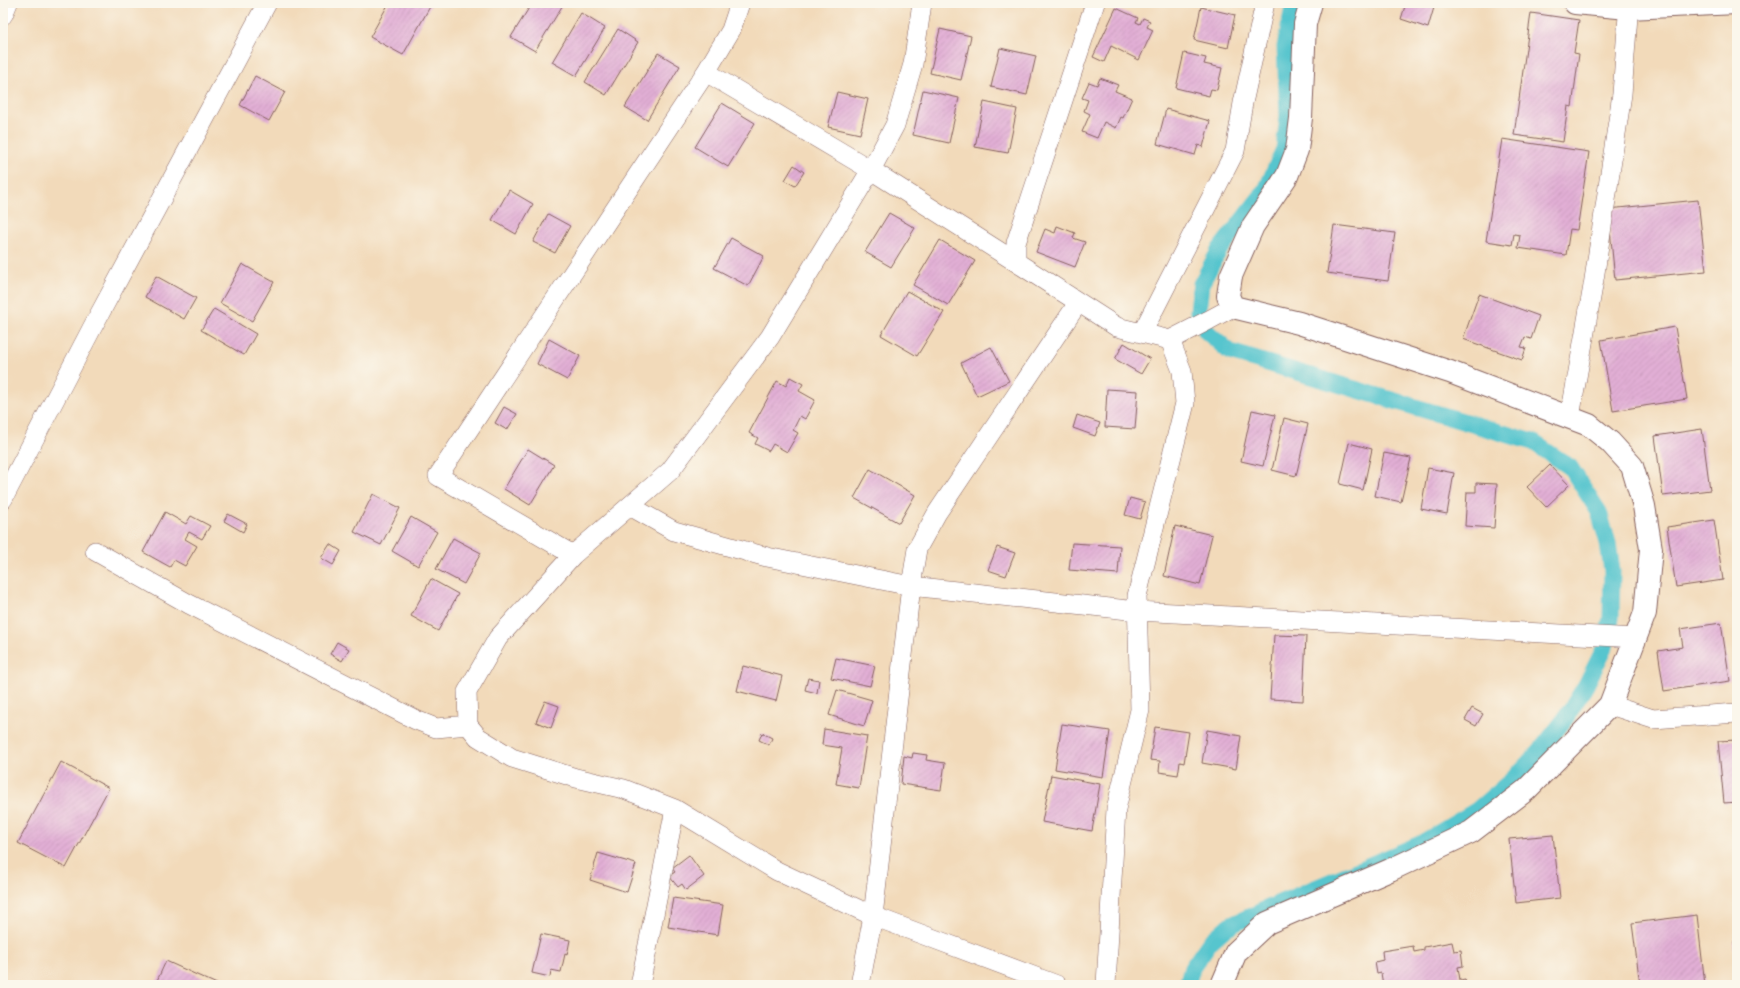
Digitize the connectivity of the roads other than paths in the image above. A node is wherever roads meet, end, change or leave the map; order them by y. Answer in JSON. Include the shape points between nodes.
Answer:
{"nodes":[{"id":1,"x":8,"y":3,"type":"edge"},
{"id":2,"x":267,"y":3,"type":"edge"},
{"id":3,"x":740,"y":3,"type":"edge"},
{"id":4,"x":922,"y":3,"type":"edge"},
{"id":5,"x":1095,"y":3,"type":"edge"},
{"id":6,"x":1265,"y":3,"type":"edge"},
{"id":7,"x":1311,"y":3,"type":"edge"},
{"id":8,"x":1575,"y":3,"type":"edge"},
{"id":9,"x":1737,"y":4,"type":"edge"},
{"id":10,"x":1629,"y":5,"type":"edge"},
{"id":11,"x":3,"y":15,"type":"edge"},
{"id":12,"x":706,"y":72,"type":"junction"},
{"id":13,"x":871,"y":170,"type":"junction"},
{"id":14,"x":1016,"y":262,"type":"junction"},
{"id":15,"x":1078,"y":303,"type":"junction"},
{"id":16,"x":1233,"y":307,"type":"junction"},
{"id":17,"x":1142,"y":333,"type":"junction"},
{"id":18,"x":1170,"y":340,"type":"junction"},
{"id":19,"x":1570,"y":418,"type":"junction"},
{"id":20,"x":3,"y":499,"type":"edge"},
{"id":21,"x":630,"y":506,"type":"junction"},
{"id":22,"x":95,"y":551,"type":"dead end"},
{"id":23,"x":572,"y":555,"type":"junction"},
{"id":24,"x":910,"y":586,"type":"junction"},
{"id":25,"x":1138,"y":611,"type":"junction"},
{"id":26,"x":1636,"y":638,"type":"junction"},
{"id":27,"x":1610,"y":705,"type":"junction"},
{"id":28,"x":1737,"y":713,"type":"edge"},
{"id":29,"x":468,"y":725,"type":"junction"},
{"id":30,"x":675,"y":809,"type":"junction"},
{"id":31,"x":872,"y":916,"type":"junction"},
{"id":32,"x":640,"y":985,"type":"edge"},
{"id":33,"x":860,"y":985,"type":"edge"},
{"id":34,"x":1057,"y":985,"type":"edge"},
{"id":35,"x":1106,"y":985,"type":"edge"},
{"id":36,"x":1222,"y":985,"type":"edge"}],
"edges":[{"from":1,"to":11,"type":"street"},
{"from":2,"to":20,"type":"street"},
{"from":3,"to":12,"type":"street","via":[[731,30]]},
{"from":4,"to":13,"type":"street","via":[[913,64],[895,125]]},
{"from":5,"to":14,"type":"street","via":[[1016,243]]},
{"from":6,"to":17,"type":"street","via":[[1234,151]]},
{"from":7,"to":16,"type":"street","via":[[1305,24],[1297,150],[1287,176],[1253,226],[1231,276],[1228,296]]},
{"from":8,"to":10,"type":"street"},
{"from":9,"to":10,"type":"street"},
{"from":10,"to":19,"type":"street","via":[[1622,94]]},
{"from":12,"to":13,"type":"street"},
{"from":12,"to":23,"type":"street","via":[[438,476]]},
{"from":13,"to":14,"type":"street"},
{"from":13,"to":21,"type":"street","via":[[770,337],[670,471]]},
{"from":14,"to":15,"type":"street"},
{"from":15,"to":17,"type":"street","via":[[1117,327]]},
{"from":15,"to":24,"type":"street","via":[[938,513],[917,549]]},
{"from":16,"to":18,"type":"street"},
{"from":16,"to":19,"type":"street","via":[[1299,324],[1450,372]]},
{"from":17,"to":18,"type":"street"},
{"from":18,"to":25,"type":"street","via":[[1182,371],[1185,403],[1137,596]]},
{"from":19,"to":26,"type":"street","via":[[1589,425],[1610,442],[1632,466],[1644,506],[1651,549],[1645,613]]},
{"from":21,"to":23,"type":"street"},
{"from":21,"to":24,"type":"street","via":[[674,531],[768,557]]},
{"from":22,"to":29,"type":"street","via":[[189,604],[416,720],[436,728]]},
{"from":23,"to":29,"type":"street","via":[[498,638],[467,692]]},
{"from":24,"to":25,"type":"street"},
{"from":24,"to":31,"type":"street"},
{"from":25,"to":26,"type":"street"},
{"from":25,"to":35,"type":"street","via":[[1140,710],[1116,809]]},
{"from":26,"to":27,"type":"street"},
{"from":27,"to":28,"type":"street","via":[[1653,719]]},
{"from":27,"to":36,"type":"street","via":[[1526,790],[1471,832],[1267,923],[1236,952]]},
{"from":29,"to":30,"type":"street","via":[[478,737],[512,758],[576,778],[624,789]]},
{"from":30,"to":31,"type":"street","via":[[777,871]]},
{"from":30,"to":32,"type":"street"},
{"from":31,"to":33,"type":"street"},
{"from":31,"to":34,"type":"street"}]}
